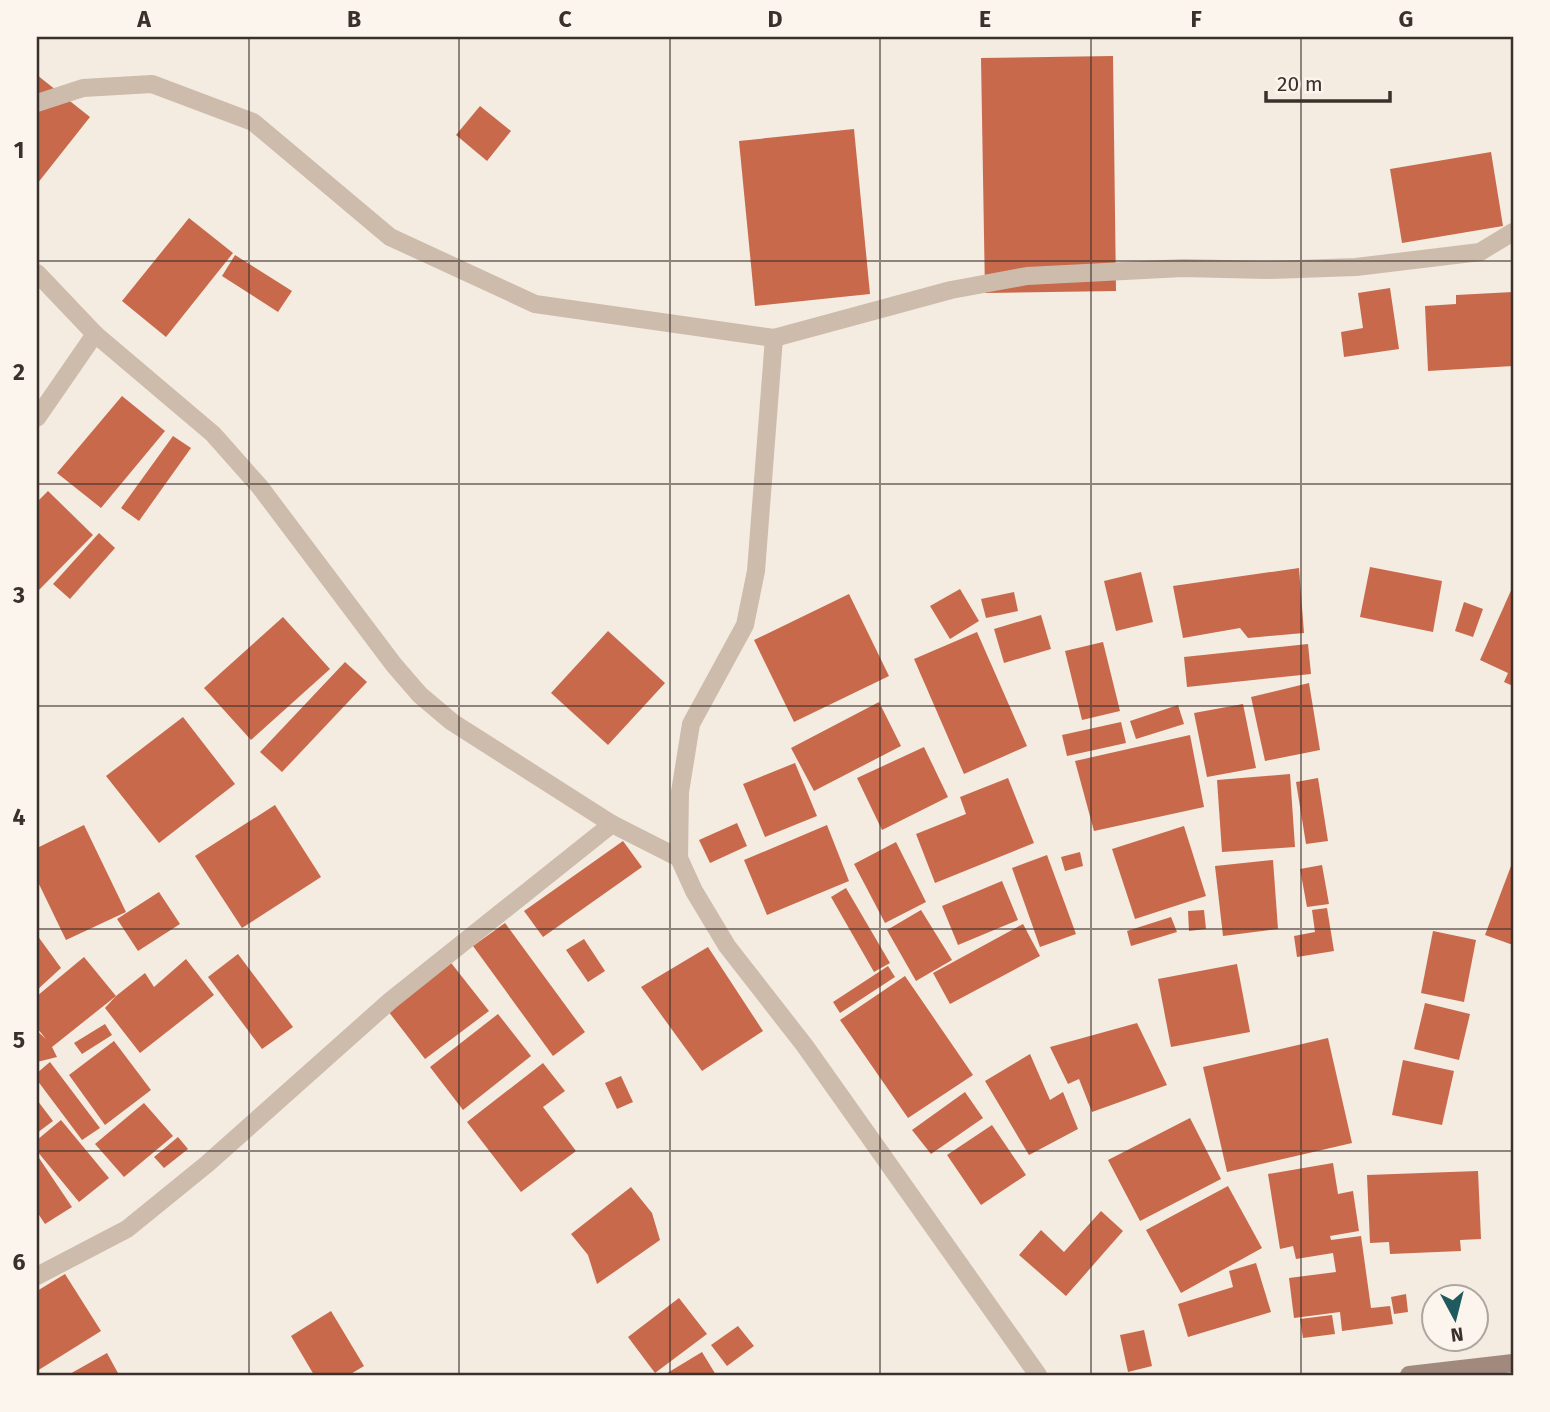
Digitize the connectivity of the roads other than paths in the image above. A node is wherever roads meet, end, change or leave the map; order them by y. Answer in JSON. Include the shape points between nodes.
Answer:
{"nodes":[{"id":1,"x":37,"y":103,"type":"edge"},
{"id":2,"x":1513,"y":232,"type":"edge"},
{"id":3,"x":37,"y":273,"type":"edge"},
{"id":4,"x":95,"y":334,"type":"junction"},
{"id":5,"x":775,"y":338,"type":"junction"},
{"id":6,"x":37,"y":418,"type":"edge"},
{"id":7,"x":612,"y":824,"type":"junction"},
{"id":8,"x":679,"y":858,"type":"junction"},
{"id":9,"x":37,"y":1276,"type":"edge"},
{"id":10,"x":1513,"y":1363,"type":"edge"},
{"id":11,"x":1038,"y":1375,"type":"edge"},
{"id":12,"x":1409,"y":1375,"type":"edge"}],
"edges":[{"from":1,"to":5,"type":"street","via":[[83,88],[152,84],[253,122],[390,237],[535,304]]},
{"from":2,"to":5,"type":"street","via":[[1480,253],[1356,267],[1183,268],[1027,276],[951,290]]},
{"from":3,"to":4,"type":"street"},
{"from":4,"to":6,"type":"street"},
{"from":4,"to":7,"type":"street","via":[[213,434],[260,486],[420,695],[452,722]]},
{"from":5,"to":8,"type":"street","via":[[756,571],[745,625],[691,724],[680,792]]},
{"from":7,"to":8,"type":"street"},
{"from":7,"to":9,"type":"street","via":[[390,1000],[207,1164],[127,1229]]},
{"from":8,"to":11,"type":"street","via":[[727,946],[805,1046]]},
{"from":10,"to":12,"type":"street"}]}
